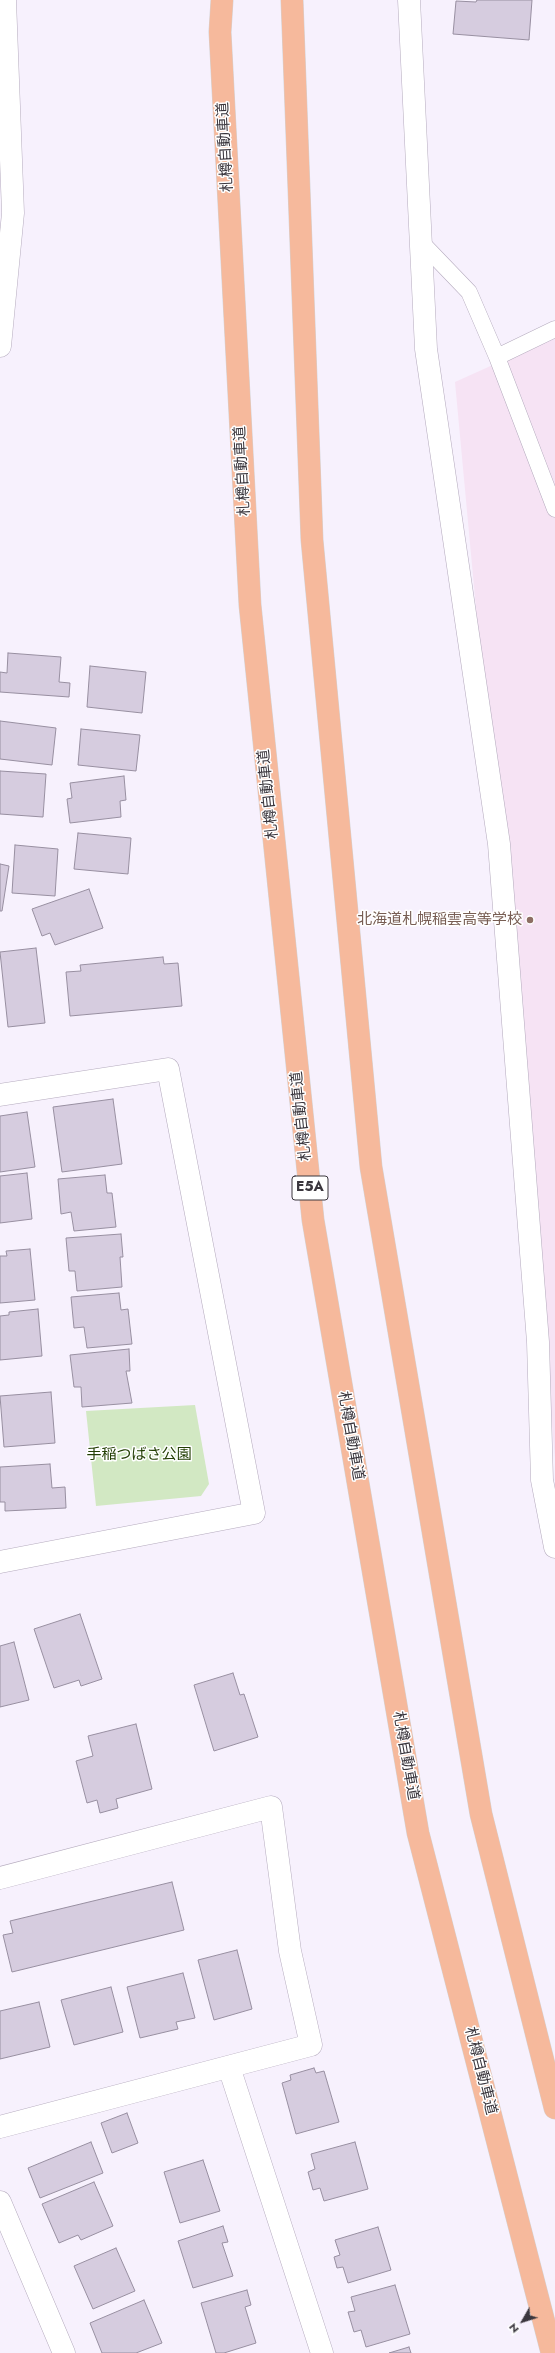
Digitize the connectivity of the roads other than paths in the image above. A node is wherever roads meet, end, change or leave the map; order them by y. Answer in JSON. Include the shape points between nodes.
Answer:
{"nodes":[{"id":1,"x":6,"y":0,"type":"edge"},
{"id":2,"x":222,"y":0,"type":"edge"},
{"id":3,"x":292,"y":0,"type":"edge"},
{"id":4,"x":409,"y":0,"type":"edge"},
{"id":5,"x":6,"y":212,"type":"edge"},
{"id":6,"x":421,"y":242,"type":"junction"},
{"id":7,"x":555,"y":330,"type":"edge"},
{"id":8,"x":0,"y":346,"type":"edge"},
{"id":9,"x":497,"y":356,"type":"junction"},
{"id":10,"x":555,"y":509,"type":"edge"},
{"id":11,"x":0,"y":1095,"type":"edge"},
{"id":12,"x":555,"y":1547,"type":"edge"},
{"id":13,"x":0,"y":1562,"type":"edge"},
{"id":14,"x":0,"y":1878,"type":"edge"},
{"id":15,"x":229,"y":2067,"type":"junction"},
{"id":16,"x":555,"y":2108,"type":"edge"},
{"id":17,"x":0,"y":2127,"type":"edge"},
{"id":18,"x":0,"y":2202,"type":"edge"},
{"id":19,"x":64,"y":2353,"type":"edge"},
{"id":20,"x":322,"y":2353,"type":"edge"},
{"id":21,"x":552,"y":2353,"type":"edge"}],
"edges":[{"from":1,"to":5,"type":"street"},
{"from":2,"to":21,"type":"highway","name":"札樽自動車道","number":"E5A","via":[[220,32],[250,605],[313,1220],[418,1833]]},
{"from":3,"to":16,"type":"highway","via":[[312,540],[371,1167],[481,1814]]},
{"from":4,"to":6,"type":"street"},
{"from":5,"to":8,"type":"street"},
{"from":6,"to":9,"type":"lane","via":[[469,292]]},
{"from":6,"to":12,"type":"street","via":[[426,349],[499,844],[538,1342],[542,1480]]},
{"from":7,"to":9,"type":"lane"},
{"from":9,"to":10,"type":"lane"},
{"from":11,"to":13,"type":"street","via":[[168,1069],[254,1513]]},
{"from":14,"to":15,"type":"street","via":[[271,1807],[290,1951],[311,2045]]},
{"from":15,"to":17,"type":"street"},
{"from":15,"to":20,"type":"street"},
{"from":18,"to":19,"type":"street"}]}
